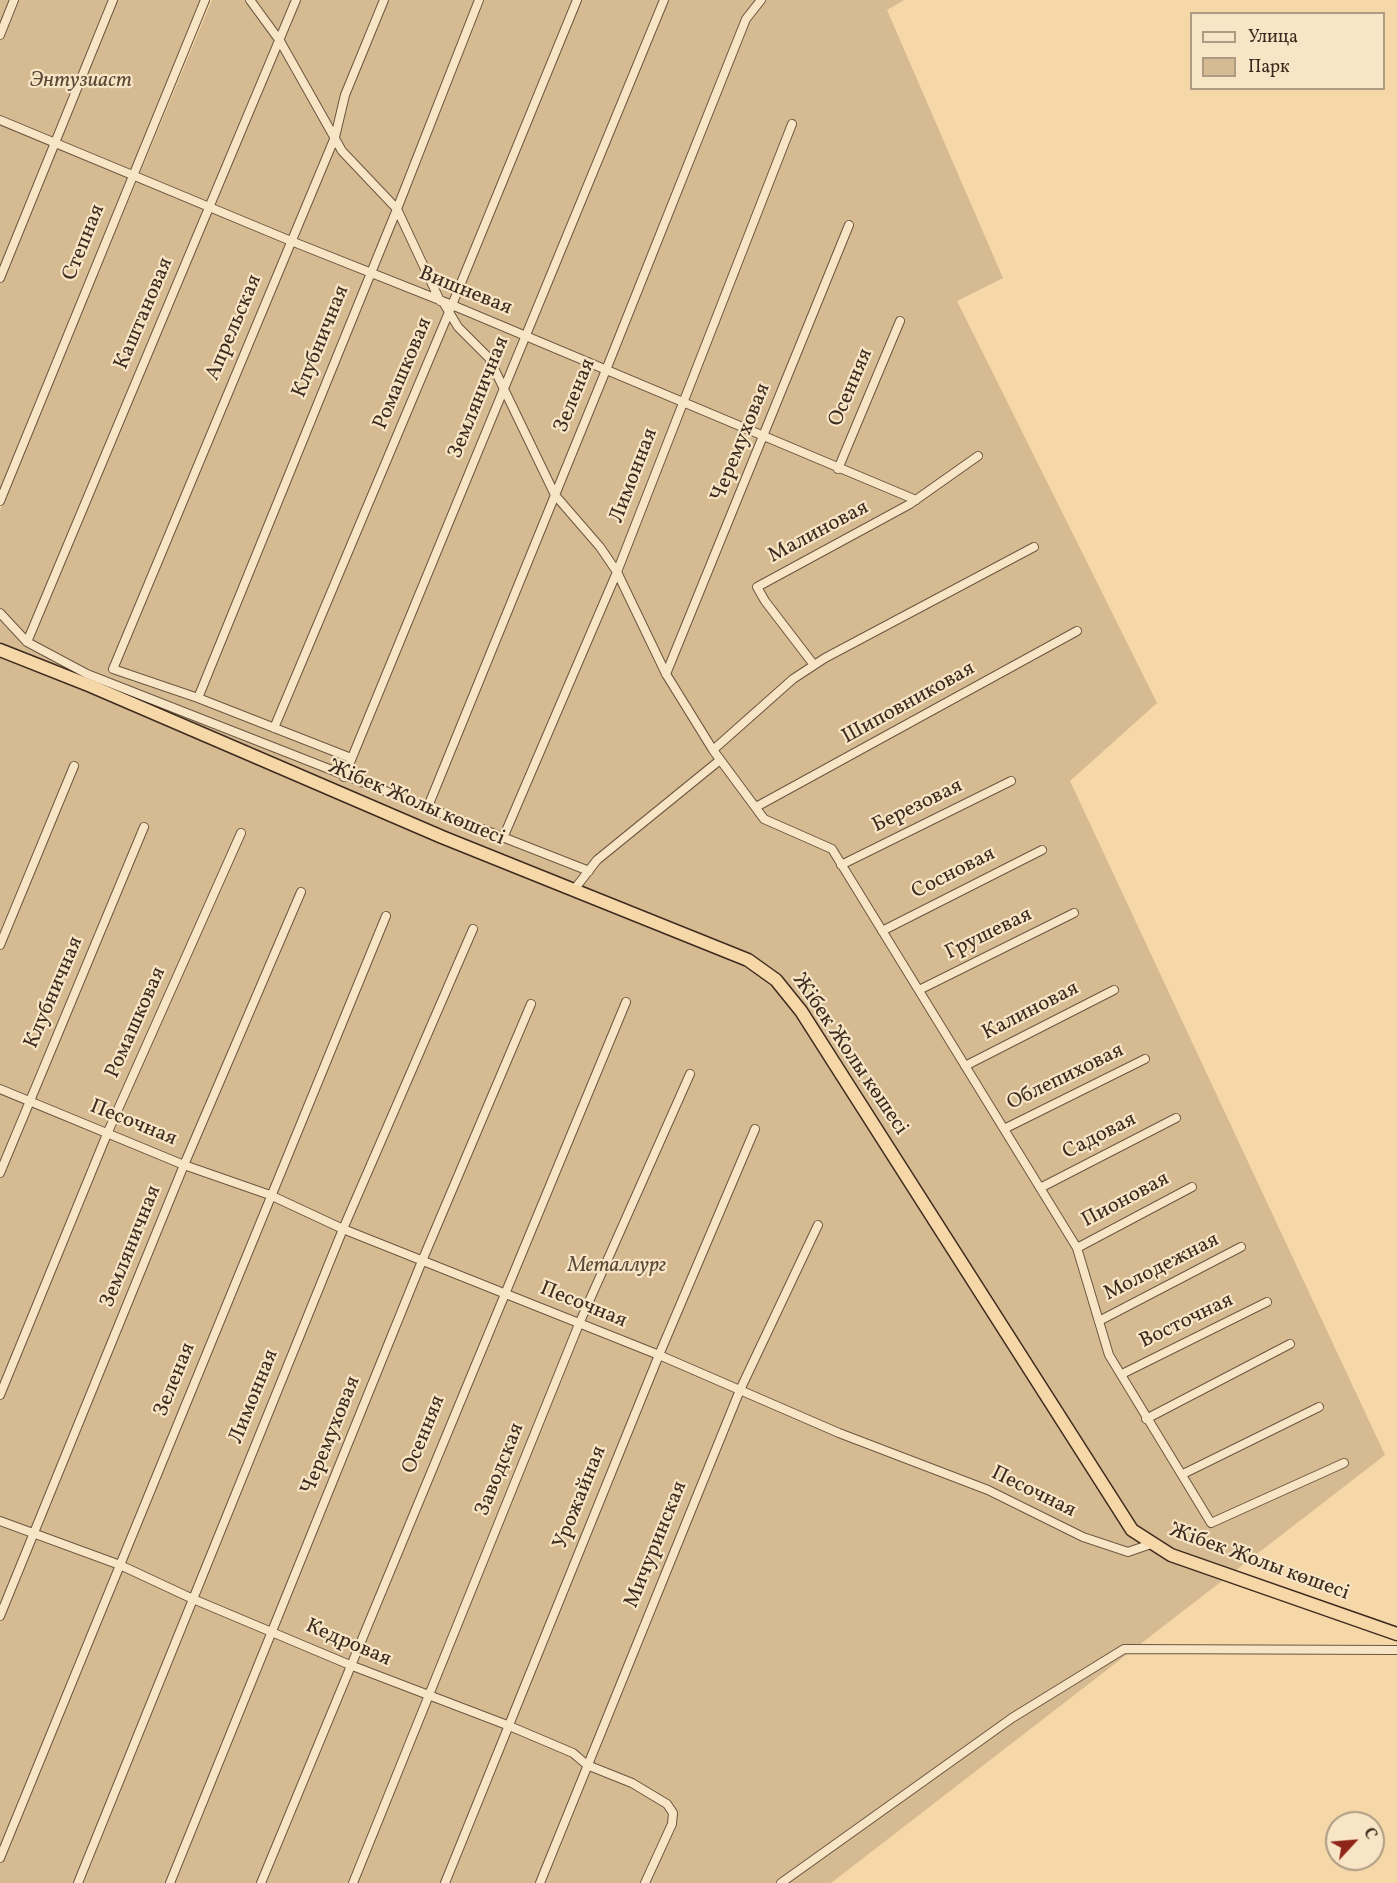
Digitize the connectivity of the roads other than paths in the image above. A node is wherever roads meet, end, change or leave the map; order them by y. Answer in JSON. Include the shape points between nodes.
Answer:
{"nodes":[{"id":1,"x":14,"y":0,"type":"edge"},
{"id":2,"x":113,"y":0,"type":"edge"},
{"id":3,"x":205,"y":0,"type":"edge"},
{"id":4,"x":250,"y":0,"type":"edge"},
{"id":5,"x":296,"y":0,"type":"edge"},
{"id":6,"x":384,"y":0,"type":"edge"},
{"id":7,"x":479,"y":0,"type":"edge"},
{"id":8,"x":577,"y":0,"type":"edge"},
{"id":9,"x":664,"y":0,"type":"edge"},
{"id":10,"x":761,"y":0,"type":"edge"},
{"id":11,"x":0,"y":34,"type":"edge"},
{"id":12,"x":280,"y":41,"type":"junction"},
{"id":13,"x":0,"y":120,"type":"edge"},
{"id":14,"x":792,"y":124,"type":"dead end"},
{"id":15,"x":335,"y":136,"type":"junction"},
{"id":16,"x":55,"y":142,"type":"junction"},
{"id":17,"x":132,"y":176,"type":"junction"},
{"id":18,"x":211,"y":207,"type":"junction"},
{"id":19,"x":397,"y":209,"type":"junction"},
{"id":20,"x":849,"y":225,"type":"dead end"},
{"id":21,"x":291,"y":241,"type":"junction"},
{"id":22,"x":369,"y":272,"type":"junction"},
{"id":23,"x":0,"y":278,"type":"edge"},
{"id":24,"x":442,"y":302,"type":"junction"},
{"id":25,"x":452,"y":305,"type":"junction"},
{"id":26,"x":448,"y":315,"type":"junction"},
{"id":27,"x":900,"y":321,"type":"dead end"},
{"id":28,"x":524,"y":336,"type":"junction"},
{"id":29,"x":606,"y":370,"type":"junction"},
{"id":30,"x":504,"y":388,"type":"junction"},
{"id":31,"x":682,"y":404,"type":"junction"},
{"id":32,"x":764,"y":436,"type":"junction"},
{"id":33,"x":978,"y":456,"type":"dead end"},
{"id":34,"x":838,"y":469,"type":"junction"},
{"id":35,"x":555,"y":495,"type":"junction"},
{"id":36,"x":916,"y":500,"type":"junction"},
{"id":37,"x":0,"y":501,"type":"edge"},
{"id":38,"x":1034,"y":547,"type":"dead end"},
{"id":39,"x":617,"y":572,"type":"junction"},
{"id":40,"x":0,"y":613,"type":"edge"},
{"id":41,"x":1077,"y":631,"type":"dead end"},
{"id":42,"x":27,"y":642,"type":"junction"},
{"id":43,"x":0,"y":650,"type":"edge"},
{"id":44,"x":814,"y":665,"type":"junction"},
{"id":45,"x":666,"y":674,"type":"junction"},
{"id":46,"x":198,"y":698,"type":"junction"},
{"id":47,"x":274,"y":728,"type":"junction"},
{"id":48,"x":713,"y":750,"type":"junction"},
{"id":49,"x":351,"y":758,"type":"junction"},
{"id":50,"x":720,"y":760,"type":"junction"},
{"id":51,"x":74,"y":766,"type":"dead end"},
{"id":52,"x":344,"y":777,"type":"junction"},
{"id":53,"x":1011,"y":781,"type":"dead end"},
{"id":54,"x":756,"y":807,"type":"junction"},
{"id":55,"x":427,"y":808,"type":"junction"},
{"id":56,"x":144,"y":827,"type":"dead end"},
{"id":57,"x":241,"y":833,"type":"dead end"},
{"id":58,"x":502,"y":838,"type":"junction"},
{"id":59,"x":1042,"y":850,"type":"dead end"},
{"id":60,"x":841,"y":865,"type":"junction"},
{"id":61,"x":589,"y":871,"type":"junction"},
{"id":62,"x":573,"y":891,"type":"junction"},
{"id":63,"x":301,"y":892,"type":"dead end"},
{"id":64,"x":1074,"y":913,"type":"dead end"},
{"id":65,"x":386,"y":916,"type":"dead end"},
{"id":66,"x":473,"y":929,"type":"dead end"},
{"id":67,"x":882,"y":931,"type":"junction"},
{"id":68,"x":0,"y":945,"type":"edge"},
{"id":69,"x":919,"y":990,"type":"junction"},
{"id":70,"x":1113,"y":990,"type":"dead end"},
{"id":71,"x":626,"y":1002,"type":"dead end"},
{"id":72,"x":531,"y":1004,"type":"dead end"},
{"id":73,"x":1145,"y":1059,"type":"dead end"},
{"id":74,"x":965,"y":1066,"type":"junction"},
{"id":75,"x":690,"y":1074,"type":"dead end"},
{"id":76,"x":0,"y":1089,"type":"edge"},
{"id":77,"x":30,"y":1101,"type":"junction"},
{"id":78,"x":1176,"y":1118,"type":"dead end"},
{"id":79,"x":755,"y":1129,"type":"dead end"},
{"id":80,"x":1004,"y":1129,"type":"junction"},
{"id":81,"x":107,"y":1134,"type":"junction"},
{"id":82,"x":184,"y":1165,"type":"junction"},
{"id":83,"x":0,"y":1173,"type":"edge"},
{"id":84,"x":1192,"y":1186,"type":"dead end"},
{"id":85,"x":1040,"y":1188,"type":"junction"},
{"id":86,"x":270,"y":1195,"type":"junction"},
{"id":87,"x":818,"y":1226,"type":"dead end"},
{"id":88,"x":343,"y":1229,"type":"junction"},
{"id":89,"x":1241,"y":1247,"type":"dead end"},
{"id":90,"x":1077,"y":1248,"type":"junction"},
{"id":91,"x":422,"y":1261,"type":"junction"},
{"id":92,"x":503,"y":1294,"type":"junction"},
{"id":93,"x":1267,"y":1302,"type":"dead end"},
{"id":94,"x":1099,"y":1321,"type":"junction"},
{"id":95,"x":579,"y":1324,"type":"junction"},
{"id":96,"x":1290,"y":1344,"type":"dead end"},
{"id":97,"x":659,"y":1355,"type":"junction"},
{"id":98,"x":1122,"y":1374,"type":"junction"},
{"id":99,"x":740,"y":1390,"type":"junction"},
{"id":100,"x":0,"y":1395,"type":"edge"},
{"id":101,"x":1319,"y":1407,"type":"dead end"},
{"id":102,"x":1146,"y":1419,"type":"junction"},
{"id":103,"x":1344,"y":1463,"type":"dead end"},
{"id":104,"x":1183,"y":1474,"type":"junction"},
{"id":105,"x":0,"y":1521,"type":"edge"},
{"id":106,"x":34,"y":1534,"type":"junction"},
{"id":107,"x":1151,"y":1544,"type":"junction"},
{"id":108,"x":120,"y":1565,"type":"junction"},
{"id":109,"x":193,"y":1599,"type":"junction"},
{"id":110,"x":0,"y":1616,"type":"edge"},
{"id":111,"x":273,"y":1632,"type":"junction"},
{"id":112,"x":1397,"y":1635,"type":"edge"},
{"id":113,"x":1397,"y":1650,"type":"edge"},
{"id":114,"x":350,"y":1665,"type":"junction"},
{"id":115,"x":429,"y":1697,"type":"junction"},
{"id":116,"x":507,"y":1725,"type":"junction"},
{"id":117,"x":587,"y":1765,"type":"junction"},
{"id":118,"x":0,"y":1858,"type":"edge"},
{"id":119,"x":78,"y":1883,"type":"edge"},
{"id":120,"x":170,"y":1883,"type":"edge"},
{"id":121,"x":261,"y":1883,"type":"edge"},
{"id":122,"x":354,"y":1883,"type":"edge"},
{"id":123,"x":445,"y":1883,"type":"edge"},
{"id":124,"x":540,"y":1883,"type":"edge"},
{"id":125,"x":645,"y":1883,"type":"edge"},
{"id":126,"x":781,"y":1883,"type":"edge"}],
"edges":[{"from":1,"to":11,"type":"street"},
{"from":2,"to":16,"type":"street"},
{"from":3,"to":17,"type":"street","name":"Степная"},
{"from":4,"to":12,"type":"street"},
{"from":5,"to":12,"type":"street","name":"Каштановая"},
{"from":6,"to":15,"type":"street","name":"Апрельская","via":[[345,95]]},
{"from":7,"to":19,"type":"street","name":"Клубничная"},
{"from":8,"to":25,"type":"street","name":"Ромашковая"},
{"from":9,"to":28,"type":"street","name":"Земляничная"},
{"from":10,"to":29,"type":"street","name":"Зеленая","via":[[746,18]]},
{"from":12,"to":15,"type":"street"},
{"from":12,"to":18,"type":"street","name":"Каштановая"},
{"from":13,"to":16,"type":"street","name":"Вишневая"},
{"from":14,"to":31,"type":"street","name":"Лимонная"},
{"from":15,"to":19,"type":"street","via":[[342,150]]},
{"from":15,"to":21,"type":"street","name":"Апрельская"},
{"from":16,"to":17,"type":"street","name":"Вишневая"},
{"from":16,"to":23,"type":"street"},
{"from":17,"to":18,"type":"street","name":"Вишневая"},
{"from":17,"to":37,"type":"street","name":"Степная"},
{"from":18,"to":21,"type":"street","name":"Вишневая"},
{"from":18,"to":42,"type":"street","name":"Каштановая"},
{"from":19,"to":22,"type":"street","name":"Клубничная"},
{"from":19,"to":24,"type":"street"},
{"from":20,"to":32,"type":"street","name":"Черемуховая"},
{"from":21,"to":22,"type":"street","name":"Вишневая"},
{"from":21,"to":46,"type":"street","name":"Апрельская","via":[[113,669]]},
{"from":22,"to":24,"type":"street","name":"Вишневая"},
{"from":22,"to":46,"type":"street","name":"Клубничная"},
{"from":24,"to":25,"type":"street","name":"Вишневая"},
{"from":24,"to":26,"type":"street"},
{"from":25,"to":26,"type":"street","name":"Ромашковая"},
{"from":25,"to":28,"type":"street","name":"Вишневая"},
{"from":26,"to":30,"type":"street","via":[[489,358]]},
{"from":26,"to":47,"type":"street","name":"Ромашковая"},
{"from":27,"to":34,"type":"street","name":"Осенняя"},
{"from":28,"to":29,"type":"street","name":"Вишневая"},
{"from":28,"to":30,"type":"street","name":"Земляничная"},
{"from":29,"to":31,"type":"street","name":"Вишневая"},
{"from":29,"to":35,"type":"street","name":"Зеленая"},
{"from":30,"to":35,"type":"street"},
{"from":30,"to":49,"type":"street","name":"Земляничная"},
{"from":31,"to":32,"type":"street","name":"Вишневая"},
{"from":31,"to":39,"type":"street","name":"Лимонная"},
{"from":32,"to":34,"type":"street","name":"Вишневая"},
{"from":32,"to":45,"type":"street","name":"Черемуховая"},
{"from":33,"to":36,"type":"street","name":"Малиновая"},
{"from":34,"to":36,"type":"street","name":"Вишневая"},
{"from":35,"to":39,"type":"street"},
{"from":35,"to":55,"type":"street","name":"Зеленая"},
{"from":36,"to":44,"type":"street","name":"Малиновая","via":[[757,587]]},
{"from":38,"to":44,"type":"street"},
{"from":39,"to":45,"type":"street"},
{"from":39,"to":58,"type":"street","name":"Лимонная"},
{"from":40,"to":42,"type":"street"},
{"from":41,"to":54,"type":"street","name":"Шиповниковая"},
{"from":42,"to":52,"type":"street","via":[[87,674]]},
{"from":43,"to":62,"type":"highway","name":"Жібек Жолы көшесі"},
{"from":44,"to":48,"type":"street","via":[[760,706]]},
{"from":45,"to":48,"type":"street"},
{"from":46,"to":47,"type":"street"},
{"from":47,"to":49,"type":"street"},
{"from":48,"to":50,"type":"street"},
{"from":49,"to":52,"type":"street","name":"Земляничная"},
{"from":50,"to":54,"type":"street"},
{"from":50,"to":61,"type":"street","via":[[597,860]]},
{"from":51,"to":68,"type":"street"},
{"from":52,"to":55,"type":"street"},
{"from":53,"to":60,"type":"street","name":"Березовая"},
{"from":54,"to":60,"type":"street","via":[[764,819],[832,849]]},
{"from":55,"to":58,"type":"street"},
{"from":56,"to":77,"type":"street","name":"Клубничная"},
{"from":57,"to":81,"type":"street","name":"Ромашковая"},
{"from":58,"to":61,"type":"street"},
{"from":59,"to":67,"type":"street","name":"Сосновая"},
{"from":60,"to":67,"type":"street"},
{"from":61,"to":62,"type":"street"},
{"from":62,"to":107,"type":"highway","name":"Жібек Жолы көшесі","via":[[748,960],[776,980],[801,1011],[1132,1530]]},
{"from":63,"to":82,"type":"street","name":"Земляничная"},
{"from":64,"to":69,"type":"street","name":"Грушевая"},
{"from":65,"to":86,"type":"street","name":"Зеленая"},
{"from":66,"to":88,"type":"street","name":"Лимонная"},
{"from":67,"to":69,"type":"street"},
{"from":69,"to":74,"type":"street"},
{"from":70,"to":74,"type":"street","name":"Калиновая"},
{"from":71,"to":92,"type":"street","name":"Осенняя"},
{"from":72,"to":91,"type":"street","name":"Черемуховая"},
{"from":73,"to":80,"type":"street","name":"Облепиховая"},
{"from":74,"to":80,"type":"street"},
{"from":75,"to":95,"type":"street","name":"Заводская"},
{"from":76,"to":77,"type":"street","name":"Песочная"},
{"from":77,"to":81,"type":"street","name":"Песочная"},
{"from":77,"to":83,"type":"street","name":"Клубничная"},
{"from":78,"to":85,"type":"street","name":"Садовая"},
{"from":79,"to":97,"type":"street","name":"Урожайная"},
{"from":80,"to":85,"type":"street"},
{"from":81,"to":82,"type":"street","name":"Песочная"},
{"from":81,"to":100,"type":"street","name":"Ромашковая"},
{"from":82,"to":86,"type":"street","name":"Песочная"},
{"from":82,"to":106,"type":"street","name":"Земляничная"},
{"from":84,"to":90,"type":"street","name":"Пионовая"},
{"from":85,"to":90,"type":"street"},
{"from":86,"to":88,"type":"street","name":"Песочная"},
{"from":86,"to":108,"type":"street","name":"Зеленая"},
{"from":87,"to":99,"type":"street","name":"Мичуринская"},
{"from":88,"to":91,"type":"street","name":"Песочная"},
{"from":88,"to":109,"type":"street","name":"Лимонная"},
{"from":89,"to":94,"type":"street","name":"Молодежная"},
{"from":90,"to":94,"type":"street"},
{"from":91,"to":92,"type":"street","name":"Песочная"},
{"from":91,"to":111,"type":"street","name":"Черемуховая"},
{"from":92,"to":95,"type":"street","name":"Песочная"},
{"from":92,"to":114,"type":"street","name":"Осенняя"},
{"from":93,"to":98,"type":"street","name":"Восточная"},
{"from":94,"to":98,"type":"street","via":[[1109,1355]]},
{"from":95,"to":97,"type":"street","name":"Песочная"},
{"from":95,"to":115,"type":"street","name":"Заводская"},
{"from":96,"to":102,"type":"street"},
{"from":97,"to":99,"type":"street","name":"Песочная"},
{"from":97,"to":116,"type":"street","name":"Урожайная"},
{"from":98,"to":102,"type":"street"},
{"from":99,"to":107,"type":"street","name":"Песочная","via":[[988,1490],[1083,1537],[1128,1552]]},
{"from":99,"to":117,"type":"street","name":"Мичуринская"},
{"from":101,"to":104,"type":"street"},
{"from":102,"to":104,"type":"street"},
{"from":103,"to":104,"type":"street","via":[[1211,1523]]},
{"from":105,"to":106,"type":"street","name":"Кедровая"},
{"from":106,"to":108,"type":"street","name":"Кедровая"},
{"from":106,"to":110,"type":"street","name":"Земляничная"},
{"from":107,"to":112,"type":"highway","name":"Жібек Жолы көшесі","via":[[1171,1555]]},
{"from":108,"to":109,"type":"street","name":"Кедровая"},
{"from":108,"to":118,"type":"street","name":"Зеленая"},
{"from":109,"to":111,"type":"street","name":"Кедровая"},
{"from":109,"to":119,"type":"street","name":"Лимонная"},
{"from":111,"to":114,"type":"street","name":"Кедровая"},
{"from":111,"to":120,"type":"street","name":"Черемуховая"},
{"from":113,"to":126,"type":"street","via":[[1124,1649],[1012,1718]]},
{"from":114,"to":115,"type":"street","name":"Кедровая"},
{"from":114,"to":121,"type":"street","name":"Осенняя"},
{"from":115,"to":116,"type":"street","name":"Кедровая"},
{"from":115,"to":122,"type":"street","name":"Заводская"},
{"from":116,"to":117,"type":"street","name":"Кедровая","via":[[573,1754]]},
{"from":116,"to":123,"type":"street","name":"Урожайная"},
{"from":117,"to":124,"type":"street","name":"Мичуринская"},
{"from":117,"to":125,"type":"street","name":"Кедровая","via":[[632,1783],[667,1804],[673,1813],[672,1824]]}]}
